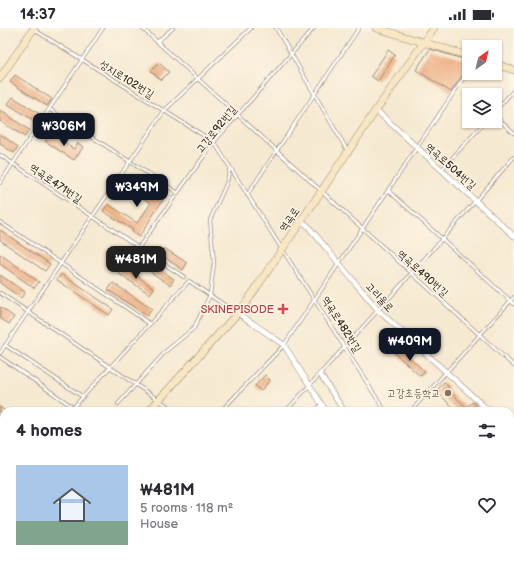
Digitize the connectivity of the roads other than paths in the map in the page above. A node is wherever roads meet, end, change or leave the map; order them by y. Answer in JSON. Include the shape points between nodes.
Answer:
{"nodes":[{"id":1,"x":32,"y":28,"type":"edge"},
{"id":2,"x":103,"y":28,"type":"edge"},
{"id":3,"x":142,"y":28,"type":"edge"},
{"id":4,"x":173,"y":28,"type":"edge"},
{"id":5,"x":251,"y":28,"type":"edge"},
{"id":6,"x":276,"y":28,"type":"edge"},
{"id":7,"x":314,"y":28,"type":"edge"},
{"id":8,"x":359,"y":28,"type":"edge"},
{"id":9,"x":376,"y":28,"type":"edge"},
{"id":10,"x":434,"y":28,"type":"edge"},
{"id":11,"x":157,"y":42,"type":"junction"},
{"id":12,"x":425,"y":42,"type":"junction"},
{"id":13,"x":462,"y":54,"type":"edge"},
{"id":14,"x":291,"y":55,"type":"junction"},
{"id":15,"x":82,"y":60,"type":"junction"},
{"id":16,"x":502,"y":66,"type":"edge"},
{"id":17,"x":514,"y":70,"type":"edge"},
{"id":18,"x":0,"y":78,"type":"edge"},
{"id":19,"x":197,"y":79,"type":"junction"},
{"id":20,"x":462,"y":80,"type":"edge"},
{"id":21,"x":514,"y":90,"type":"edge"},
{"id":22,"x":315,"y":94,"type":"junction"},
{"id":23,"x":502,"y":103,"type":"edge"},
{"id":24,"x":49,"y":109,"type":"junction"},
{"id":25,"x":376,"y":110,"type":"junction"},
{"id":26,"x":164,"y":111,"type":"junction"},
{"id":27,"x":237,"y":115,"type":"junction"},
{"id":28,"x":502,"y":122,"type":"edge"},
{"id":29,"x":480,"y":128,"type":"edge"},
{"id":30,"x":514,"y":133,"type":"edge"},
{"id":31,"x":214,"y":142,"type":"junction"},
{"id":32,"x":416,"y":148,"type":"junction"},
{"id":33,"x":277,"y":151,"type":"junction"},
{"id":34,"x":348,"y":151,"type":"junction"},
{"id":35,"x":0,"y":154,"type":"edge"},
{"id":36,"x":514,"y":157,"type":"edge"},
{"id":37,"x":130,"y":162,"type":"junction"},
{"id":38,"x":13,"y":163,"type":"junction"},
{"id":39,"x":230,"y":167,"type":"junction"},
{"id":40,"x":441,"y":170,"type":"junction"},
{"id":41,"x":0,"y":183,"type":"edge"},
{"id":42,"x":388,"y":190,"type":"junction"},
{"id":43,"x":321,"y":191,"type":"junction"},
{"id":44,"x":178,"y":193,"type":"junction"},
{"id":45,"x":247,"y":195,"type":"junction"},
{"id":46,"x":475,"y":201,"type":"junction"},
{"id":47,"x":92,"y":216,"type":"junction"},
{"id":48,"x":301,"y":221,"type":"junction"},
{"id":49,"x":0,"y":222,"type":"edge"},
{"id":50,"x":514,"y":227,"type":"edge"},
{"id":51,"x":362,"y":229,"type":"junction"},
{"id":52,"x":512,"y":234,"type":"edge"},
{"id":53,"x":442,"y":238,"type":"junction"},
{"id":54,"x":140,"y":247,"type":"junction"},
{"id":55,"x":282,"y":249,"type":"junction"},
{"id":56,"x":61,"y":264,"type":"junction"},
{"id":57,"x":339,"y":264,"type":"junction"},
{"id":58,"x":412,"y":273,"type":"junction"},
{"id":59,"x":184,"y":277,"type":"dead end"},
{"id":60,"x":0,"y":293,"type":"edge"},
{"id":61,"x":210,"y":295,"type":"junction"},
{"id":62,"x":514,"y":296,"type":"edge"},
{"id":63,"x":314,"y":300,"type":"junction"},
{"id":64,"x":510,"y":300,"type":"junction"},
{"id":65,"x":514,"y":304,"type":"edge"},
{"id":66,"x":378,"y":310,"type":"junction"},
{"id":67,"x":28,"y":312,"type":"junction"},
{"id":68,"x":238,"y":314,"type":"junction"},
{"id":69,"x":150,"y":324,"type":"junction"},
{"id":70,"x":480,"y":335,"type":"junction"},
{"id":71,"x":5,"y":345,"type":"junction"},
{"id":72,"x":284,"y":345,"type":"junction"},
{"id":73,"x":344,"y":347,"type":"junction"},
{"id":74,"x":0,"y":352,"type":"edge"},
{"id":75,"x":0,"y":357,"type":"edge"},
{"id":76,"x":514,"y":366,"type":"edge"},
{"id":77,"x":110,"y":367,"type":"junction"},
{"id":78,"x":446,"y":372,"type":"junction"},
{"id":79,"x":320,"y":374,"type":"junction"},
{"id":80,"x":309,"y":385,"type":"junction"},
{"id":81,"x":137,"y":386,"type":"junction"},
{"id":82,"x":83,"y":397,"type":"junction"},
{"id":83,"x":159,"y":400,"type":"junction"},
{"id":84,"x":118,"y":404,"type":"dead end"},
{"id":85,"x":322,"y":405,"type":"edge"},
{"id":86,"x":73,"y":407,"type":"joint"},
{"id":87,"x":153,"y":407,"type":"edge"},
{"id":88,"x":169,"y":407,"type":"edge"},
{"id":89,"x":225,"y":407,"type":"edge"},
{"id":90,"x":290,"y":407,"type":"edge"},
{"id":91,"x":341,"y":407,"type":"edge"},
{"id":92,"x":382,"y":407,"type":"edge"},
{"id":93,"x":415,"y":407,"type":"edge"},
{"id":94,"x":485,"y":407,"type":"edge"}],
"edges":[{"from":1,"to":15,"type":"lane","name":"성지로102번길"},
{"from":1,"to":18,"type":"street"},
{"from":2,"to":15,"type":"lane"},
{"from":3,"to":11,"type":"lane","name":"역곡로490번길"},
{"from":4,"to":11,"type":"lane"},
{"from":5,"to":19,"type":"lane"},
{"from":6,"to":14,"type":"lane"},
{"from":7,"to":14,"type":"lane","name":"고강로92번길"},
{"from":8,"to":22,"type":"lane"},
{"from":9,"to":12,"type":"street"},
{"from":10,"to":12,"type":"street","name":"역곡로"},
{"from":11,"to":19,"type":"lane","name":"역곡로490번길"},
{"from":12,"to":13,"type":"street"},
{"from":12,"to":25,"type":"street","name":"역곡로"},
{"from":14,"to":22,"type":"lane"},
{"from":14,"to":27,"type":"lane","name":"고강로92번길"},
{"from":15,"to":24,"type":"lane"},
{"from":15,"to":26,"type":"lane","name":"성지로102번길"},
{"from":16,"to":17,"type":"street"},
{"from":19,"to":26,"type":"lane"},
{"from":19,"to":27,"type":"lane","name":"역곡로490번길"},
{"from":20,"to":32,"type":"lane"},
{"from":21,"to":23,"type":"lane"},
{"from":22,"to":33,"type":"lane"},
{"from":22,"to":34,"type":"lane"},
{"from":24,"to":37,"type":"lane"},
{"from":24,"to":38,"type":"lane"},
{"from":25,"to":32,"type":"street","name":"역곡로504번길"},
{"from":25,"to":34,"type":"street","name":"역곡로"},
{"from":26,"to":31,"type":"lane","name":"성지로102번길"},
{"from":26,"to":37,"type":"lane"},
{"from":27,"to":31,"type":"lane","name":"고강로92번길"},
{"from":27,"to":33,"type":"lane","name":"역곡로490번길"},
{"from":28,"to":30,"type":"lane"},
{"from":29,"to":40,"type":"lane"},
{"from":31,"to":39,"type":"lane","name":"역곡로482번길"},
{"from":31,"to":44,"type":"lane","name":"고강로92번길"},
{"from":32,"to":40,"type":"street","name":"역곡로504번길"},
{"from":32,"to":42,"type":"lane"},
{"from":33,"to":43,"type":"lane","name":"역곡로490번길"},
{"from":33,"to":45,"type":"lane"},
{"from":34,"to":43,"type":"street","name":"역곡로"},
{"from":35,"to":38,"type":"lane","name":"역곡로471번길"},
{"from":36,"to":46,"type":"lane"},
{"from":37,"to":44,"type":"lane"},
{"from":37,"to":47,"type":"lane"},
{"from":38,"to":41,"type":"lane"},
{"from":38,"to":47,"type":"lane","name":"역곡로471번길"},
{"from":39,"to":45,"type":"lane","name":"역곡로482번길"},
{"from":39,"to":61,"type":"lane","via":[[227,182],[210,220],[214,263]]},
{"from":40,"to":46,"type":"street","name":"역곡로504번길"},
{"from":42,"to":51,"type":"lane"},
{"from":42,"to":53,"type":"lane"},
{"from":43,"to":48,"type":"street","name":"역곡로"},
{"from":43,"to":51,"type":"lane","name":"역곡로490번길"},
{"from":44,"to":54,"type":"lane","name":"고강로92번길"},
{"from":45,"to":55,"type":"lane","name":"역곡로482번길"},
{"from":46,"to":52,"type":"street","name":"역곡로504번길"},
{"from":46,"to":53,"type":"lane"},
{"from":47,"to":54,"type":"lane","name":"역곡로471번길"},
{"from":47,"to":56,"type":"lane"},
{"from":48,"to":55,"type":"street","name":"역곡로"},
{"from":48,"to":57,"type":"street","name":"고리울로"},
{"from":49,"to":56,"type":"lane"},
{"from":50,"to":52,"type":"lane"},
{"from":51,"to":57,"type":"lane"},
{"from":51,"to":58,"type":"lane","name":"역곡로490번길"},
{"from":53,"to":58,"type":"lane"},
{"from":53,"to":64,"type":"lane"},
{"from":54,"to":59,"type":"lane","name":"역곡로471번길"},
{"from":55,"to":63,"type":"lane","name":"역곡로482번길"},
{"from":55,"to":68,"type":"street","name":"역곡로"},
{"from":56,"to":67,"type":"lane"},
{"from":56,"to":69,"type":"lane"},
{"from":57,"to":63,"type":"lane"},
{"from":57,"to":66,"type":"street","name":"고리울로"},
{"from":58,"to":66,"type":"lane"},
{"from":58,"to":70,"type":"lane","name":"역곡로490번길"},
{"from":60,"to":67,"type":"lane"},
{"from":61,"to":68,"type":"lane"},
{"from":61,"to":69,"type":"lane","via":[[189,281]]},
{"from":61,"to":81,"type":"lane","via":[[194,328],[166,352]]},
{"from":62,"to":64,"type":"lane"},
{"from":63,"to":72,"type":"lane"},
{"from":63,"to":73,"type":"lane","name":"역곡로482번길"},
{"from":64,"to":65,"type":"lane"},
{"from":64,"to":70,"type":"lane"},
{"from":66,"to":73,"type":"lane"},
{"from":66,"to":78,"type":"street","name":"고리울로"},
{"from":67,"to":71,"type":"lane"},
{"from":67,"to":77,"type":"lane"},
{"from":68,"to":72,"type":"street"},
{"from":68,"to":83,"type":"street","name":"역곡로"},
{"from":69,"to":77,"type":"lane"},
{"from":70,"to":76,"type":"lane","name":"역곡로490번길"},
{"from":70,"to":78,"type":"lane"},
{"from":71,"to":74,"type":"lane"},
{"from":71,"to":82,"type":"lane"},
{"from":72,"to":80,"type":"street"},
{"from":72,"to":89,"type":"lane"},
{"from":73,"to":79,"type":"lane"},
{"from":73,"to":92,"type":"lane","name":"역곡로482번길"},
{"from":75,"to":86,"type":"lane"},
{"from":77,"to":81,"type":"lane"},
{"from":77,"to":82,"type":"lane"},
{"from":78,"to":93,"type":"lane"},
{"from":78,"to":94,"type":"street","name":"고리울로"},
{"from":79,"to":80,"type":"lane"},
{"from":79,"to":91,"type":"street"},
{"from":80,"to":85,"type":"street"},
{"from":80,"to":90,"type":"lane"},
{"from":81,"to":83,"type":"lane"},
{"from":81,"to":84,"type":"lane"},
{"from":82,"to":86,"type":"lane"},
{"from":83,"to":87,"type":"street","name":"역곡로"},
{"from":83,"to":88,"type":"lane"}]}
